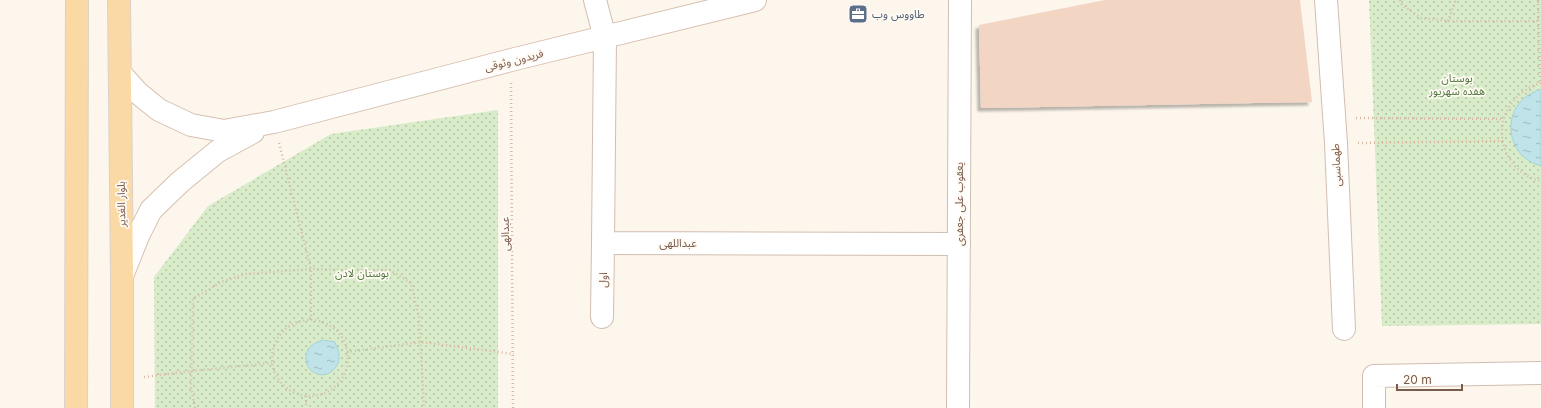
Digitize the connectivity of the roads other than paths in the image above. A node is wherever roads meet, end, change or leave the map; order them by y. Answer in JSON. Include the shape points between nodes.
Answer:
{"nodes":[{"id":1,"x":77,"y":0,"type":"edge"},
{"id":2,"x":119,"y":0,"type":"edge"},
{"id":3,"x":595,"y":0,"type":"edge"},
{"id":4,"x":755,"y":0,"type":"edge"},
{"id":5,"x":960,"y":0,"type":"edge"},
{"id":6,"x":1326,"y":0,"type":"edge"},
{"id":7,"x":605,"y":38,"type":"junction"},
{"id":8,"x":120,"y":73,"type":"junction"},
{"id":9,"x":274,"y":122,"type":"junction"},
{"id":10,"x":604,"y":243,"type":"junction"},
{"id":11,"x":959,"y":244,"type":"junction"},
{"id":12,"x":122,"y":276,"type":"junction"},
{"id":13,"x":602,"y":317,"type":"dead end"},
{"id":14,"x":1344,"y":329,"type":"dead end"},
{"id":15,"x":1541,"y":373,"type":"edge"},
{"id":16,"x":76,"y":408,"type":"edge"},
{"id":17,"x":122,"y":408,"type":"edge"},
{"id":18,"x":958,"y":408,"type":"edge"},
{"id":19,"x":1374,"y":408,"type":"edge"}],
"edges":[{"from":1,"to":16,"type":"main road"},
{"from":2,"to":8,"type":"main road","name":"بلوار الغدیر"},
{"from":3,"to":7,"type":"street"},
{"from":4,"to":7,"type":"street","name":"فریدون وثوقی"},
{"from":5,"to":11,"type":"street","name":"یعقوب علی جعفری"},
{"from":6,"to":14,"type":"street","name":"طهماسبی","via":[[1336,143]]},
{"from":7,"to":9,"type":"street","name":"فریدون وثوقی"},
{"from":7,"to":10,"type":"street"},
{"from":8,"to":9,"type":"street","via":[[138,93],[159,110],[191,125],[224,131]]},
{"from":8,"to":12,"type":"main road","name":"بلوار الغدیر"},
{"from":9,"to":12,"type":"street","via":[[218,151],[151,210]]},
{"from":10,"to":11,"type":"street","name":"عبداللهی"},
{"from":10,"to":13,"type":"street","name":"اول"},
{"from":11,"to":18,"type":"street","name":"یعقوب علی جعفری"},
{"from":12,"to":17,"type":"main road","name":"بلوار الغدیر"},
{"from":15,"to":19,"type":"street","via":[[1374,376]]}]}
